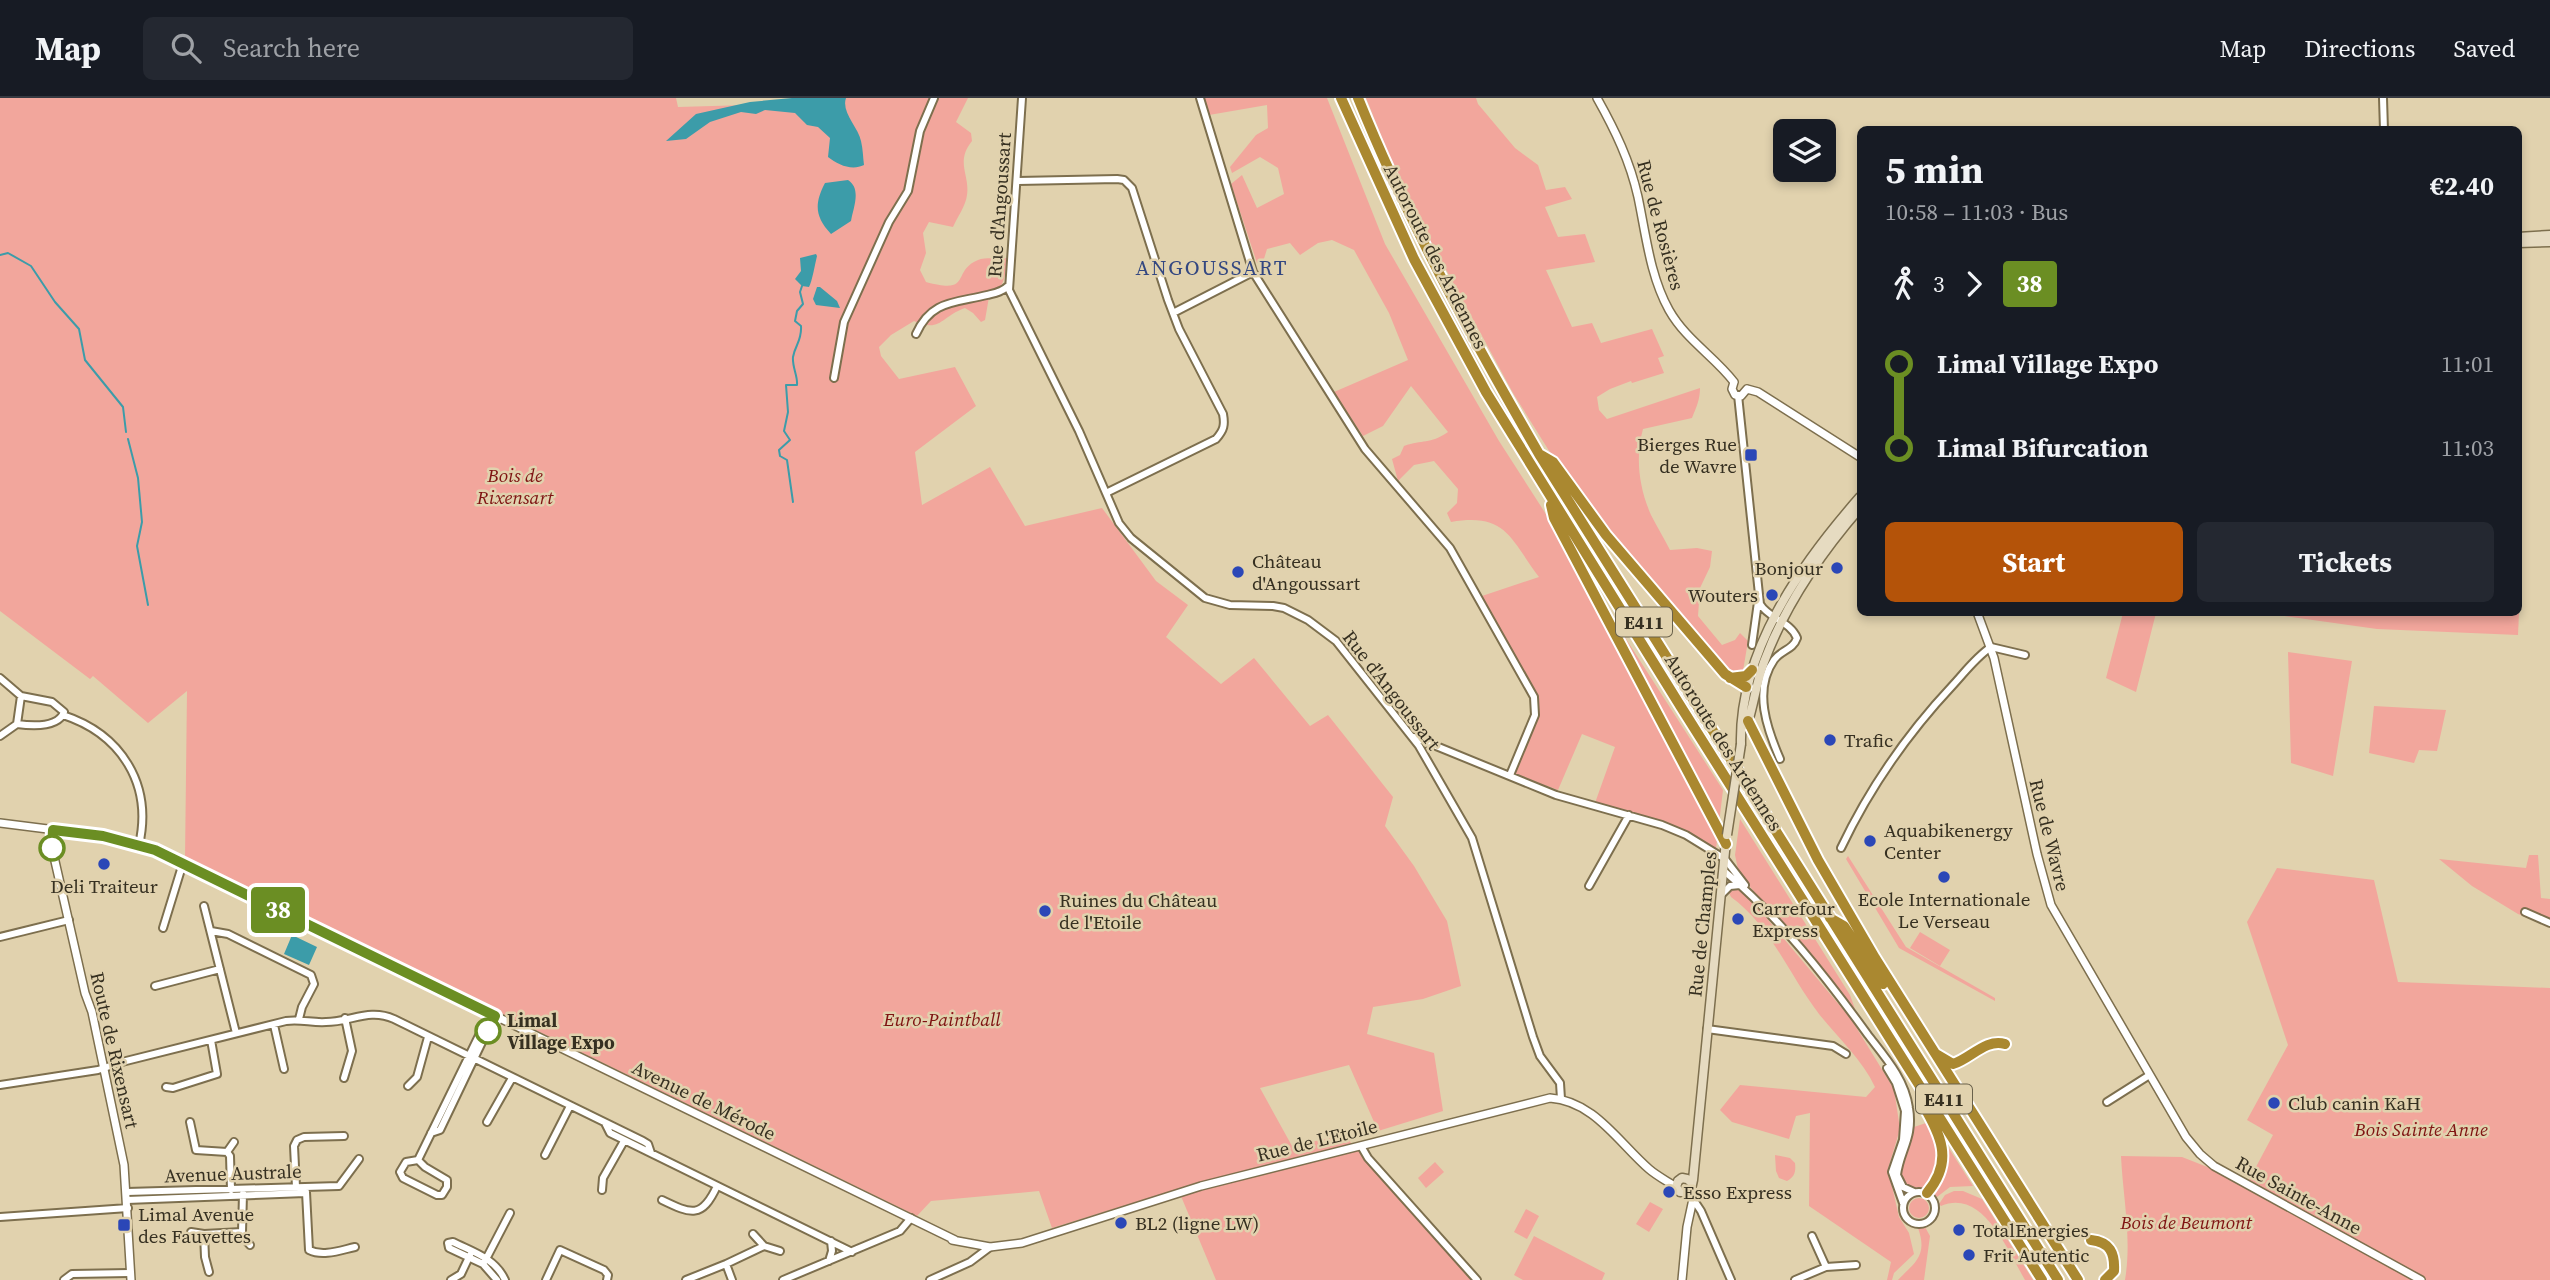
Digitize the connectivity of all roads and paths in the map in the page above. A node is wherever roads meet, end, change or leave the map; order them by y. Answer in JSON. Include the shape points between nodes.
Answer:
{"nodes":[{"id":1,"x":934,"y":98,"type":"edge"},
{"id":2,"x":1022,"y":98,"type":"edge"},
{"id":3,"x":1200,"y":98,"type":"edge"},
{"id":4,"x":1341,"y":98,"type":"edge"},
{"id":5,"x":1358,"y":98,"type":"edge"},
{"id":6,"x":1597,"y":98,"type":"edge"},
{"id":7,"x":2383,"y":98,"type":"edge"},
{"id":8,"x":2384,"y":126,"type":"edge"},
{"id":9,"x":1018,"y":180,"type":"junction"},
{"id":10,"x":2549,"y":236,"type":"edge"},
{"id":11,"x":2522,"y":237,"type":"edge"},
{"id":12,"x":2522,"y":242,"type":"edge"},
{"id":13,"x":1253,"y":272,"type":"junction"},
{"id":14,"x":1008,"y":286,"type":"junction"},
{"id":15,"x":1173,"y":313,"type":"junction"},
{"id":16,"x":916,"y":334,"type":"dead end"},
{"id":17,"x":834,"y":379,"type":"dead end"},
{"id":18,"x":1734,"y":382,"type":"junction"},
{"id":19,"x":1747,"y":389,"type":"junction"},
{"id":20,"x":1738,"y":396,"type":"junction"},
{"id":21,"x":1539,"y":454,"type":"junction"},
{"id":22,"x":1857,"y":455,"type":"edge"},
{"id":23,"x":1547,"y":492,"type":"junction"},
{"id":24,"x":1106,"y":493,"type":"junction"},
{"id":25,"x":1857,"y":502,"type":"edge"},
{"id":26,"x":1857,"y":512,"type":"edge"},
{"id":27,"x":1759,"y":598,"type":"junction"},
{"id":28,"x":1979,"y":616,"type":"edge"},
{"id":29,"x":1779,"y":620,"type":"junction"},
{"id":30,"x":1752,"y":645,"type":"dead end"},
{"id":31,"x":1991,"y":647,"type":"junction"},
{"id":32,"x":2025,"y":655,"type":"dead end"},
{"id":33,"x":1752,"y":670,"type":"junction"},
{"id":34,"x":0,"y":678,"type":"edge"},
{"id":35,"x":1730,"y":678,"type":"junction"},
{"id":36,"x":1746,"y":687,"type":"junction"},
{"id":37,"x":20,"y":696,"type":"junction"},
{"id":38,"x":63,"y":715,"type":"junction"},
{"id":39,"x":17,"y":724,"type":"junction"},
{"id":40,"x":1745,"y":734,"type":"junction"},
{"id":41,"x":0,"y":736,"type":"edge"},
{"id":42,"x":1413,"y":736,"type":"junction"},
{"id":43,"x":1762,"y":750,"type":"junction"},
{"id":44,"x":1780,"y":759,"type":"dead end"},
{"id":45,"x":1510,"y":775,"type":"junction"},
{"id":46,"x":1629,"y":815,"type":"junction"},
{"id":47,"x":0,"y":823,"type":"edge"},
{"id":48,"x":53,"y":830,"type":"junction"},
{"id":49,"x":1726,"y":839,"type":"junction"},
{"id":50,"x":139,"y":845,"type":"junction"},
{"id":51,"x":1841,"y":848,"type":"dead end"},
{"id":52,"x":1725,"y":859,"type":"junction"},
{"id":53,"x":183,"y":863,"type":"junction"},
{"id":54,"x":1724,"y":871,"type":"junction"},
{"id":55,"x":1589,"y":886,"type":"dead end"},
{"id":56,"x":1741,"y":886,"type":"junction"},
{"id":57,"x":1721,"y":895,"type":"junction"},
{"id":58,"x":1754,"y":897,"type":"junction"},
{"id":59,"x":204,"y":906,"type":"dead end"},
{"id":60,"x":2525,"y":912,"type":"dead end"},
{"id":61,"x":1829,"y":918,"type":"junction"},
{"id":62,"x":69,"y":920,"type":"junction"},
{"id":63,"x":2550,"y":923,"type":"edge"},
{"id":64,"x":163,"y":928,"type":"dead end"},
{"id":65,"x":211,"y":931,"type":"junction"},
{"id":66,"x":0,"y":937,"type":"edge"},
{"id":67,"x":219,"y":970,"type":"junction"},
{"id":68,"x":155,"y":986,"type":"dead end"},
{"id":69,"x":493,"y":1014,"type":"junction"},
{"id":70,"x":345,"y":1018,"type":"junction"},
{"id":71,"x":299,"y":1019,"type":"junction"},
{"id":72,"x":274,"y":1024,"type":"junction"},
{"id":73,"x":1707,"y":1029,"type":"junction"},
{"id":74,"x":236,"y":1033,"type":"junction"},
{"id":75,"x":1923,"y":1036,"type":"junction"},
{"id":76,"x":428,"y":1037,"type":"junction"},
{"id":77,"x":1871,"y":1038,"type":"junction"},
{"id":78,"x":211,"y":1040,"type":"junction"},
{"id":79,"x":2005,"y":1044,"type":"dead end"},
{"id":80,"x":1933,"y":1052,"type":"junction"},
{"id":81,"x":1846,"y":1054,"type":"dead end"},
{"id":82,"x":472,"y":1058,"type":"junction"},
{"id":83,"x":104,"y":1067,"type":"junction"},
{"id":84,"x":284,"y":1069,"type":"dead end"},
{"id":85,"x":218,"y":1074,"type":"junction"},
{"id":86,"x":2148,"y":1076,"type":"junction"},
{"id":87,"x":228,"y":1078,"type":"dead end"},
{"id":88,"x":344,"y":1078,"type":"dead end"},
{"id":89,"x":512,"y":1078,"type":"junction"},
{"id":90,"x":0,"y":1085,"type":"edge"},
{"id":91,"x":408,"y":1086,"type":"dead end"},
{"id":92,"x":1920,"y":1087,"type":"junction"},
{"id":93,"x":173,"y":1096,"type":"dead end"},
{"id":94,"x":1561,"y":1099,"type":"junction"},
{"id":95,"x":2106,"y":1102,"type":"dead end"},
{"id":96,"x":570,"y":1106,"type":"junction"},
{"id":97,"x":190,"y":1122,"type":"dead end"},
{"id":98,"x":487,"y":1122,"type":"dead end"},
{"id":99,"x":2176,"y":1122,"type":"joint"},
{"id":100,"x":605,"y":1123,"type":"junction"},
{"id":101,"x":344,"y":1136,"type":"dead end"},
{"id":102,"x":624,"y":1140,"type":"junction"},
{"id":103,"x":234,"y":1142,"type":"dead end"},
{"id":104,"x":1361,"y":1146,"type":"junction"},
{"id":105,"x":195,"y":1150,"type":"junction"},
{"id":106,"x":228,"y":1152,"type":"junction"},
{"id":107,"x":651,"y":1153,"type":"junction"},
{"id":108,"x":545,"y":1155,"type":"dead end"},
{"id":109,"x":190,"y":1158,"type":"dead end"},
{"id":110,"x":359,"y":1159,"type":"dead end"},
{"id":111,"x":418,"y":1160,"type":"junction"},
{"id":112,"x":308,"y":1185,"type":"junction"},
{"id":113,"x":339,"y":1186,"type":"junction"},
{"id":114,"x":718,"y":1186,"type":"junction"},
{"id":115,"x":296,"y":1189,"type":"junction"},
{"id":116,"x":348,"y":1189,"type":"dead end"},
{"id":117,"x":1686,"y":1189,"type":"junction"},
{"id":118,"x":602,"y":1190,"type":"dead end"},
{"id":119,"x":231,"y":1192,"type":"junction"},
{"id":120,"x":243,"y":1192,"type":"junction"},
{"id":121,"x":1914,"y":1192,"type":"junction"},
{"id":122,"x":305,"y":1193,"type":"junction"},
{"id":123,"x":1927,"y":1193,"type":"junction"},
{"id":124,"x":127,"y":1200,"type":"junction"},
{"id":125,"x":662,"y":1200,"type":"dead end"},
{"id":126,"x":1903,"y":1203,"type":"junction"},
{"id":127,"x":510,"y":1213,"type":"dead end"},
{"id":128,"x":0,"y":1217,"type":"edge"},
{"id":129,"x":910,"y":1219,"type":"junction"},
{"id":130,"x":191,"y":1232,"type":"dead end"},
{"id":131,"x":243,"y":1232,"type":"junction"},
{"id":132,"x":204,"y":1234,"type":"junction"},
{"id":133,"x":754,"y":1234,"type":"dead end"},
{"id":134,"x":1812,"y":1236,"type":"dead end"},
{"id":135,"x":2091,"y":1240,"type":"dead end"},
{"id":136,"x":831,"y":1241,"type":"junction"},
{"id":137,"x":554,"y":1243,"type":"dead end"},
{"id":138,"x":250,"y":1245,"type":"dead end"},
{"id":139,"x":764,"y":1246,"type":"junction"},
{"id":140,"x":355,"y":1247,"type":"dead end"},
{"id":141,"x":990,"y":1247,"type":"junction"},
{"id":142,"x":560,"y":1250,"type":"junction"},
{"id":143,"x":780,"y":1251,"type":"dead end"},
{"id":144,"x":852,"y":1252,"type":"junction"},
{"id":145,"x":485,"y":1261,"type":"junction"},
{"id":146,"x":829,"y":1261,"type":"junction"},
{"id":147,"x":726,"y":1264,"type":"junction"},
{"id":148,"x":1856,"y":1265,"type":"dead end"},
{"id":149,"x":1826,"y":1267,"type":"junction"},
{"id":150,"x":209,"y":1272,"type":"dead end"},
{"id":151,"x":130,"y":1277,"type":"edge"},
{"id":152,"x":2078,"y":1279,"type":"edge"},
{"id":153,"x":64,"y":1280,"type":"edge"},
{"id":154,"x":451,"y":1280,"type":"edge"},
{"id":155,"x":497,"y":1280,"type":"edge"},
{"id":156,"x":505,"y":1280,"type":"edge"},
{"id":157,"x":546,"y":1280,"type":"edge"},
{"id":158,"x":607,"y":1280,"type":"edge"},
{"id":159,"x":687,"y":1280,"type":"edge"},
{"id":160,"x":733,"y":1280,"type":"edge"},
{"id":161,"x":783,"y":1280,"type":"edge"},
{"id":162,"x":930,"y":1280,"type":"edge"},
{"id":163,"x":1477,"y":1280,"type":"edge"},
{"id":164,"x":1682,"y":1280,"type":"edge"},
{"id":165,"x":1731,"y":1280,"type":"edge"},
{"id":166,"x":1795,"y":1280,"type":"edge"},
{"id":167,"x":2042,"y":1280,"type":"edge"},
{"id":168,"x":2058,"y":1280,"type":"edge"},
{"id":169,"x":2105,"y":1280,"type":"edge"},
{"id":170,"x":2421,"y":1280,"type":"edge"}],
"edges":[{"from":1,"to":17,"type":"street","via":[[920,131],[908,191],[844,322]]},
{"from":2,"to":9,"type":"street","name":"Rue d'Angoussart"},
{"from":3,"to":13,"type":"street"},
{"from":4,"to":23,"type":"highway","name":"Autoroute des Ardennes","number":"E411","via":[[1431,290]]},
{"from":5,"to":21,"type":"highway","name":"Autoroute des Ardennes","number":"E411","via":[[1426,251]]},
{"from":6,"to":18,"type":"street","name":"Rue de Rosières","via":[[1629,165],[1653,268],[1670,312]]},
{"from":7,"to":8,"type":"street"},
{"from":9,"to":14,"type":"street","name":"Rue d'Angoussart"},
{"from":9,"to":15,"type":"street","via":[[1117,179],[1128,183]]},
{"from":10,"to":11,"type":"main road"},
{"from":10,"to":12,"type":"main road"},
{"from":13,"to":15,"type":"street"},
{"from":13,"to":45,"type":"street","via":[[1365,449],[1450,548],[1531,690],[1535,715]]},
{"from":14,"to":16,"type":"street","via":[[930,312]]},
{"from":14,"to":24,"type":"street","name":"Rue d'Angoussart"},
{"from":15,"to":24,"type":"street","via":[[1223,414],[1223,432]]},
{"from":18,"to":19,"type":"street","via":[[1743,381]]},
{"from":18,"to":20,"type":"street","via":[[1732,389]]},
{"from":19,"to":20,"type":"street"},
{"from":19,"to":22,"type":"street","via":[[1759,392]]},
{"from":20,"to":27,"type":"street"},
{"from":21,"to":35,"type":"highway","via":[[1553,462],[1606,535]]},
{"from":21,"to":61,"type":"highway","name":"Autoroute des Ardennes","number":"E411"},
{"from":23,"to":49,"type":"highway","via":[[1554,519]]},
{"from":23,"to":92,"type":"highway","name":"Autoroute des Ardennes","number":"E411"},
{"from":24,"to":42,"type":"street","name":"Rue d'Angoussart","via":[[1126,533],[1205,598],[1230,605],[1284,608],[1331,637]]},
{"from":25,"to":29,"type":"main road","via":[[1814,553]]},
{"from":26,"to":29,"type":"main road"},
{"from":27,"to":29,"type":"street","via":[[1762,609]]},
{"from":27,"to":30,"type":"street"},
{"from":28,"to":31,"type":"street","name":"Rue de Wavre"},
{"from":29,"to":33,"type":"main road"},
{"from":29,"to":40,"type":"main road"},
{"from":29,"to":44,"type":"street","via":[[1793,629],[1797,638],[1776,657],[1765,684],[1768,732]]},
{"from":31,"to":32,"type":"street"},
{"from":31,"to":51,"type":"street","via":[[1931,708],[1889,762]]},
{"from":31,"to":86,"type":"street","name":"Rue de Wavre","via":[[2044,887]]},
{"from":33,"to":35,"type":"highway","via":[[1746,676]]},
{"from":33,"to":36,"type":"main road"},
{"from":34,"to":37,"type":"street"},
{"from":35,"to":36,"type":"highway"},
{"from":36,"to":40,"type":"main road"},
{"from":37,"to":38,"type":"street","via":[[52,702]]},
{"from":37,"to":39,"type":"street"},
{"from":38,"to":39,"type":"street","via":[[51,723]]},
{"from":38,"to":50,"type":"street","via":[[99,731],[130,767],[142,804]]},
{"from":39,"to":41,"type":"street"},
{"from":40,"to":43,"type":"highway"},
{"from":40,"to":43,"type":"highway"},
{"from":40,"to":49,"type":"main road","name":"Rue de Champles","bridge":true},
{"from":42,"to":45,"type":"street"},
{"from":42,"to":94,"type":"street","name":"Rue d'Angoussart","via":[[1472,838],[1533,1037],[1540,1056],[1560,1083]]},
{"from":43,"to":75,"type":"highway","via":[[1824,870]]},
{"from":45,"to":46,"type":"street","via":[[1556,795]]},
{"from":46,"to":52,"type":"street","via":[[1686,835]]},
{"from":46,"to":55,"type":"street"},
{"from":47,"to":48,"type":"street","name":"Avenue de Mérode"},
{"from":48,"to":50,"type":"street","name":"Avenue de Mérode"},
{"from":48,"to":62,"type":"street","name":"Route de Rixensart","via":[[52,848]]},
{"from":49,"to":52,"type":"main road","name":"Rue de Champles"},
{"from":50,"to":53,"type":"street","name":"Avenue de Mérode"},
{"from":52,"to":54,"type":"main road","name":"Rue de Champles"},
{"from":52,"to":58,"type":"street"},
{"from":53,"to":64,"type":"street"},
{"from":53,"to":69,"type":"street","name":"Avenue de Mérode"},
{"from":54,"to":56,"type":"street"},
{"from":54,"to":57,"type":"main road","name":"Rue de Champles"},
{"from":56,"to":57,"type":"street","via":[[1730,886]]},
{"from":56,"to":58,"type":"street"},
{"from":57,"to":73,"type":"main road","name":"Rue de Champles"},
{"from":58,"to":77,"type":"street"},
{"from":59,"to":65,"type":"street"},
{"from":60,"to":63,"type":"street"},
{"from":61,"to":75,"type":"highway","via":[[1844,926]]},
{"from":61,"to":168,"type":"highway","name":"Autoroute des Ardennes","number":"E411"},
{"from":62,"to":66,"type":"street"},
{"from":62,"to":83,"type":"street","name":"Route de Rixensart"},
{"from":65,"to":67,"type":"street"},
{"from":65,"to":71,"type":"street","via":[[229,934],[311,975],[314,984]]},
{"from":67,"to":68,"type":"street"},
{"from":67,"to":74,"type":"street"},
{"from":69,"to":82,"type":"street"},
{"from":69,"to":129,"type":"street","name":"Avenue de Mérode"},
{"from":70,"to":71,"type":"street","via":[[326,1022]]},
{"from":70,"to":76,"type":"street","via":[[381,1015]]},
{"from":70,"to":88,"type":"street","via":[[352,1051]]},
{"from":71,"to":72,"type":"street"},
{"from":72,"to":74,"type":"street"},
{"from":72,"to":84,"type":"street"},
{"from":73,"to":81,"type":"street","via":[[1833,1046]]},
{"from":73,"to":117,"type":"main road","name":"Rue de Champles","via":[[1693,1165]]},
{"from":74,"to":78,"type":"street"},
{"from":75,"to":80,"type":"highway"},
{"from":76,"to":82,"type":"street"},
{"from":76,"to":91,"type":"street","via":[[417,1077]]},
{"from":77,"to":121,"type":"street","via":[[1908,1100],[1910,1130],[1896,1175],[1903,1187]]},
{"from":77,"to":126,"type":"street","via":[[1903,1101],[1905,1130],[1892,1176]]},
{"from":78,"to":83,"type":"street"},
{"from":78,"to":85,"type":"street"},
{"from":79,"to":80,"type":"highway","via":[[1988,1045],[1953,1064]]},
{"from":80,"to":152,"type":"highway"},
{"from":82,"to":89,"type":"street"},
{"from":82,"to":111,"type":"street"},
{"from":83,"to":90,"type":"street"},
{"from":83,"to":124,"type":"street","name":"Route de Rixensart"},
{"from":85,"to":87,"type":"street"},
{"from":85,"to":93,"type":"street","via":[[169,1087]]},
{"from":86,"to":95,"type":"street"},
{"from":86,"to":99,"type":"street","name":"Rue de Wavre"},
{"from":89,"to":96,"type":"street"},
{"from":89,"to":98,"type":"street"},
{"from":92,"to":123,"type":"highway","via":[[1919,1098],[1944,1159],[1940,1175]]},
{"from":92,"to":167,"type":"highway","name":"Autoroute des Ardennes","number":"E411"},
{"from":94,"to":104,"type":"street","name":"Rue de L'Etoile","via":[[1534,1101]]},
{"from":94,"to":117,"type":"street","via":[[1588,1110],[1648,1168]]},
{"from":96,"to":100,"type":"street"},
{"from":96,"to":108,"type":"street"},
{"from":97,"to":105,"type":"street"},
{"from":99,"to":170,"type":"street","name":"Rue Sainte-Anne","via":[[2192,1146],[2214,1166]]},
{"from":100,"to":102,"type":"street","via":[[607,1131]]},
{"from":100,"to":107,"type":"street","via":[[646,1143]]},
{"from":101,"to":115,"type":"street","via":[[296,1140]]},
{"from":102,"to":107,"type":"street"},
{"from":102,"to":118,"type":"street","via":[[603,1178]]},
{"from":103,"to":106,"type":"street"},
{"from":104,"to":141,"type":"street","name":"Rue de L'Etoile","via":[[1201,1185],[1022,1243]]},
{"from":104,"to":163,"type":"street"},
{"from":105,"to":106,"type":"street"},
{"from":105,"to":109,"type":"street"},
{"from":106,"to":119,"type":"street"},
{"from":107,"to":114,"type":"street"},
{"from":110,"to":113,"type":"street"},
{"from":111,"to":111,"type":"street","via":[[405,1163],[401,1176],[442,1195],[447,1179]]},
{"from":112,"to":113,"type":"street","name":"Avenue Australe"},
{"from":112,"to":115,"type":"street","name":"Avenue Australe"},
{"from":112,"to":122,"type":"street"},
{"from":113,"to":116,"type":"street","name":"Avenue Australe"},
{"from":114,"to":125,"type":"street","via":[[710,1202],[693,1211]]},
{"from":114,"to":136,"type":"street"},
{"from":115,"to":120,"type":"street","name":"Avenue Australe"},
{"from":115,"to":122,"type":"street","name":"Avenue Australe"},
{"from":117,"to":164,"type":"street"},
{"from":117,"to":165,"type":"street","via":[[1701,1211]]},
{"from":119,"to":120,"type":"street","name":"Avenue Australe"},
{"from":119,"to":124,"type":"street","name":"Avenue Australe"},
{"from":120,"to":131,"type":"street"},
{"from":121,"to":123,"type":"street"},
{"from":121,"to":126,"type":"street"},
{"from":122,"to":140,"type":"street","via":[[309,1250],[340,1252]]},
{"from":123,"to":126,"type":"street","via":[[1936,1210],[1924,1224],[1908,1220]]},
{"from":124,"to":128,"type":"street","name":"Avenue Australe"},
{"from":124,"to":151,"type":"street","name":"Route de Rixensart"},
{"from":127,"to":145,"type":"street"},
{"from":129,"to":141,"type":"street","name":"Rue de L'Etoile","via":[[941,1237]]},
{"from":129,"to":144,"type":"street","via":[[900,1231]]},
{"from":130,"to":132,"type":"street"},
{"from":131,"to":132,"type":"street"},
{"from":131,"to":138,"type":"street"},
{"from":132,"to":150,"type":"street"},
{"from":133,"to":139,"type":"street"},
{"from":134,"to":149,"type":"street"},
{"from":135,"to":169,"type":"highway","via":[[2110,1247],[2114,1258],[2114,1271]]},
{"from":136,"to":144,"type":"street"},
{"from":136,"to":146,"type":"street"},
{"from":137,"to":142,"type":"street"},
{"from":139,"to":143,"type":"street"},
{"from":139,"to":147,"type":"street"},
{"from":141,"to":162,"type":"street","via":[[970,1262]]},
{"from":142,"to":157,"type":"street"},
{"from":142,"to":158,"type":"street","via":[[604,1270]]},
{"from":144,"to":146,"type":"street"},
{"from":145,"to":154,"type":"street","via":[[471,1254],[461,1274]]},
{"from":145,"to":155,"type":"street"},
{"from":145,"to":156,"type":"street","via":[[501,1271]]},
{"from":146,"to":161,"type":"street"},
{"from":147,"to":159,"type":"street"},
{"from":147,"to":160,"type":"street"},
{"from":148,"to":149,"type":"street"},
{"from":149,"to":166,"type":"street"},
{"from":151,"to":153,"type":"street","via":[[72,1274]]}]}
